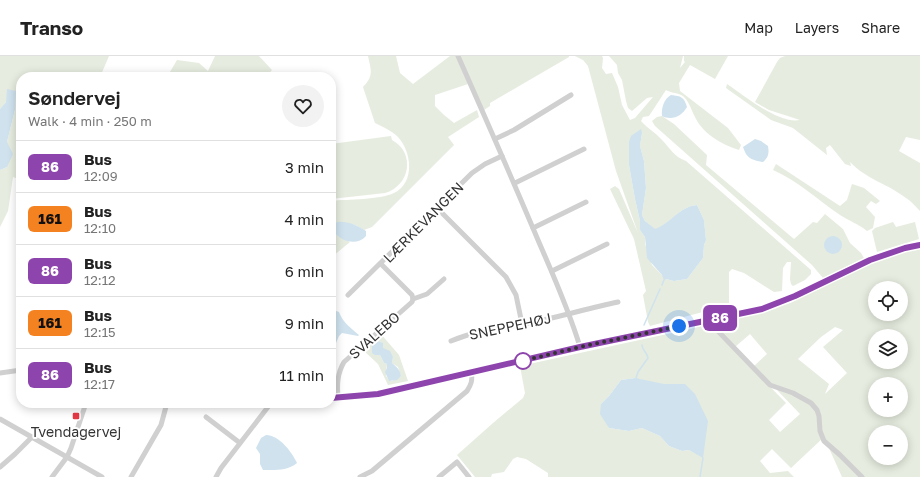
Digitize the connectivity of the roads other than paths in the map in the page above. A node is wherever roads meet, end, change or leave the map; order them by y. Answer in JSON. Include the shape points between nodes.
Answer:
{"nodes":[{"id":1,"x":458,"y":56,"type":"edge"},
{"id":2,"x":571,"y":95,"type":"dead end"},
{"id":3,"x":495,"y":139,"type":"junction"},
{"id":4,"x":584,"y":149,"type":"dead end"},
{"id":5,"x":502,"y":156,"type":"junction"},
{"id":6,"x":515,"y":184,"type":"junction"},
{"id":7,"x":586,"y":202,"type":"dead end"},
{"id":8,"x":437,"y":208,"type":"junction"},
{"id":9,"x":534,"y":228,"type":"junction"},
{"id":10,"x":607,"y":244,"type":"dead end"},
{"id":11,"x":920,"y":245,"type":"edge"},
{"id":12,"x":381,"y":264,"type":"junction"},
{"id":13,"x":552,"y":271,"type":"junction"},
{"id":14,"x":444,"y":280,"type":"dead end"},
{"id":15,"x":348,"y":295,"type":"dead end"},
{"id":16,"x":413,"y":299,"type":"junction"},
{"id":17,"x":618,"y":302,"type":"dead end"},
{"id":18,"x":569,"y":314,"type":"junction"},
{"id":19,"x":711,"y":320,"type":"junction"},
{"id":20,"x":522,"y":324,"type":"junction"},
{"id":21,"x":451,"y":340,"type":"dead end"},
{"id":22,"x":580,"y":347,"type":"junction"},
{"id":23,"x":16,"y":371,"type":"edge"},
{"id":24,"x":471,"y":372,"type":"junction"},
{"id":25,"x":0,"y":373,"type":"edge"},
{"id":26,"x":337,"y":381,"type":"joint"},
{"id":27,"x":338,"y":398,"type":"joint"},
{"id":28,"x":84,"y":408,"type":"edge"},
{"id":29,"x":166,"y":408,"type":"edge"},
{"id":30,"x":267,"y":408,"type":"edge"},
{"id":31,"x":206,"y":417,"type":"dead end"},
{"id":32,"x":0,"y":419,"type":"edge"},
{"id":33,"x":32,"y":437,"type":"junction"},
{"id":34,"x":240,"y":443,"type":"junction"},
{"id":35,"x":67,"y":457,"type":"junction"},
{"id":36,"x":0,"y":467,"type":"edge"},
{"id":37,"x":52,"y":477,"type":"edge"},
{"id":38,"x":102,"y":477,"type":"edge"},
{"id":39,"x":131,"y":477,"type":"edge"},
{"id":40,"x":216,"y":477,"type":"edge"},
{"id":41,"x":360,"y":477,"type":"edge"},
{"id":42,"x":439,"y":477,"type":"edge"},
{"id":43,"x":469,"y":477,"type":"edge"},
{"id":44,"x":862,"y":477,"type":"edge"}],
"edges":[{"from":1,"to":3,"type":"street"},
{"from":2,"to":3,"type":"street"},
{"from":3,"to":5,"type":"street"},
{"from":4,"to":6,"type":"street"},
{"from":5,"to":6,"type":"street"},
{"from":5,"to":8,"type":"street","name":"LÆRKEVANGEN","via":[[479,168]]},
{"from":6,"to":9,"type":"street"},
{"from":7,"to":9,"type":"street"},
{"from":8,"to":12,"type":"street","name":"LÆRKEVANGEN"},
{"from":8,"to":20,"type":"street","via":[[506,277],[516,294]]},
{"from":9,"to":13,"type":"street"},
{"from":10,"to":13,"type":"street"},
{"from":11,"to":19,"type":"street","via":[[870,260],[782,302]]},
{"from":12,"to":15,"type":"street","name":"LÆRKEVANGEN"},
{"from":12,"to":16,"type":"street"},
{"from":13,"to":18,"type":"street"},
{"from":14,"to":16,"type":"street","name":"SVALEBO","via":[[427,294]]},
{"from":16,"to":26,"type":"street","name":"SVALEBO","via":[[350,356],[340,368]]},
{"from":17,"to":18,"type":"street","name":"SNEPPEHØJ"},
{"from":18,"to":20,"type":"street","name":"SNEPPEHØJ"},
{"from":18,"to":22,"type":"street"},
{"from":19,"to":22,"type":"street"},
{"from":19,"to":44,"type":"street","via":[[715,328],[770,385],[811,403],[817,410],[824,441]]},
{"from":20,"to":21,"type":"street","name":"SNEPPEHØJ","via":[[482,330]]},
{"from":22,"to":24,"type":"street"},
{"from":23,"to":25,"type":"street"},
{"from":24,"to":27,"type":"street","via":[[378,394]]},
{"from":24,"to":41,"type":"street","via":[[471,386],[466,391],[372,472]]},
{"from":26,"to":27,"type":"street","name":"SVALEBO"},
{"from":28,"to":35,"type":"street"},
{"from":29,"to":39,"type":"street","via":[[161,425]]},
{"from":30,"to":34,"type":"street"},
{"from":31,"to":34,"type":"street"},
{"from":32,"to":33,"type":"street"},
{"from":33,"to":35,"type":"street"},
{"from":33,"to":36,"type":"street"},
{"from":34,"to":40,"type":"street"},
{"from":35,"to":37,"type":"street"},
{"from":35,"to":38,"type":"street"},
{"from":42,"to":43,"type":"street","via":[[457,462]]}]}
